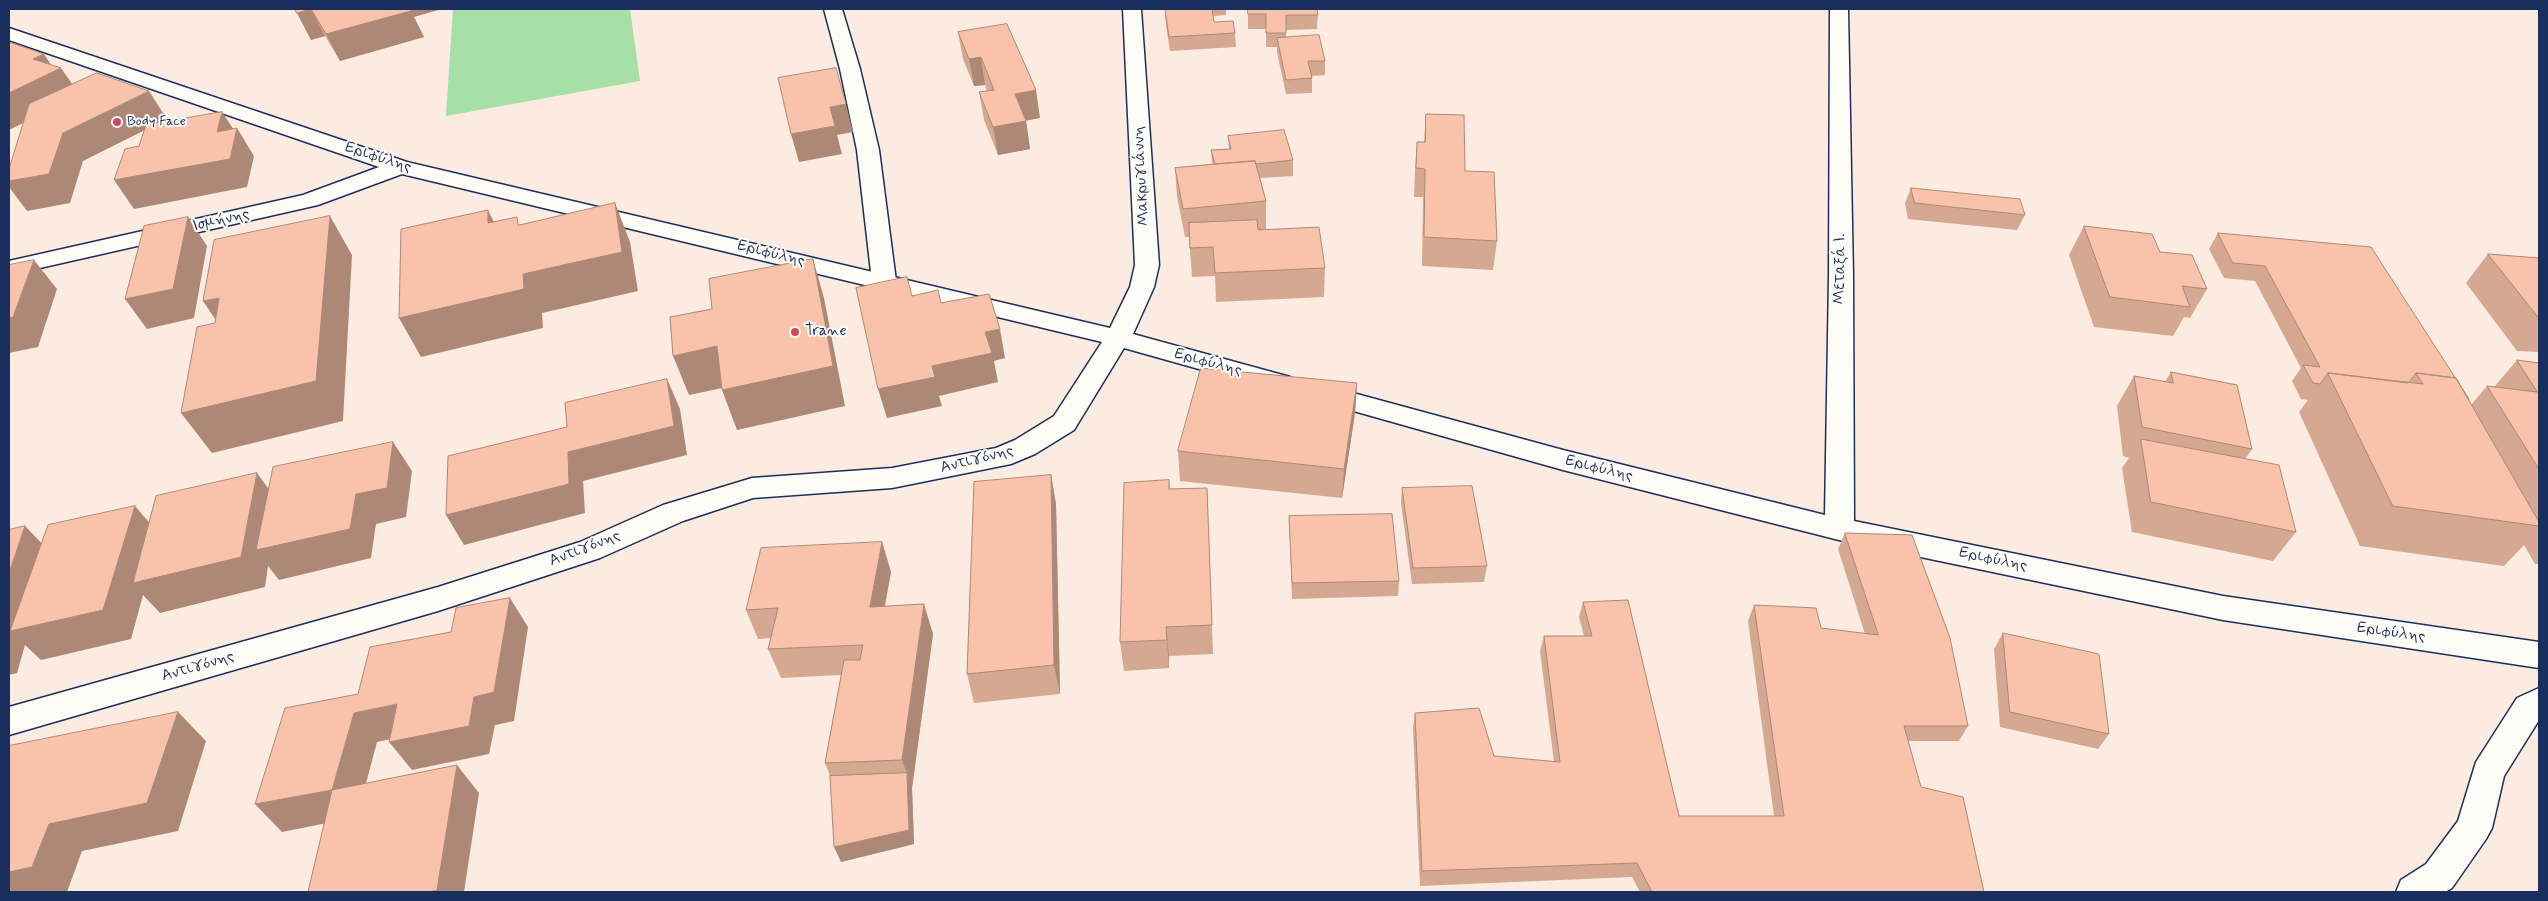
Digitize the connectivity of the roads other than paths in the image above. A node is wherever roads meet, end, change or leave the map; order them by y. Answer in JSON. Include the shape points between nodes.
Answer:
{"nodes":[{"id":1,"x":833,"y":9,"type":"edge"},
{"id":2,"x":1132,"y":9,"type":"edge"},
{"id":3,"x":1839,"y":9,"type":"edge"},
{"id":4,"x":9,"y":34,"type":"edge"},
{"id":5,"x":400,"y":167,"type":"junction"},
{"id":6,"x":9,"y":268,"type":"edge"},
{"id":7,"x":884,"y":282,"type":"junction"},
{"id":8,"x":1118,"y":338,"type":"junction"},
{"id":9,"x":1839,"y":528,"type":"junction"},
{"id":10,"x":2539,"y":655,"type":"edge"},
{"id":11,"x":2539,"y":701,"type":"edge"},
{"id":12,"x":9,"y":721,"type":"edge"},
{"id":13,"x":2434,"y":887,"type":"edge"}],
"edges":[{"from":1,"to":7,"type":"street","via":[[868,150]]},
{"from":2,"to":8,"type":"street","name":"Μακρυγιάννη","via":[[1147,265],[1142,287]]},
{"from":3,"to":9,"type":"street","name":"Μεταξά Ι."},
{"from":4,"to":5,"type":"street","name":"Εριφύλης"},
{"from":5,"to":6,"type":"street","name":"Ισμήνης","via":[[310,200]]},
{"from":5,"to":7,"type":"street","name":"Εριφύλης"},
{"from":7,"to":8,"type":"street","name":"Εριφύλης"},
{"from":8,"to":9,"type":"street","name":"Εριφύλης","via":[[1563,460]]},
{"from":8,"to":12,"type":"street","name":"Αντιγόνης","via":[[1064,423],[1025,447],[1001,457],[892,478],[752,488],[674,513],[590,550],[438,599]]},
{"from":9,"to":10,"type":"street","name":"Εριφύλης","via":[[2223,608]]},
{"from":11,"to":13,"type":"street","via":[[2529,708],[2488,772],[2474,828]]}]}
